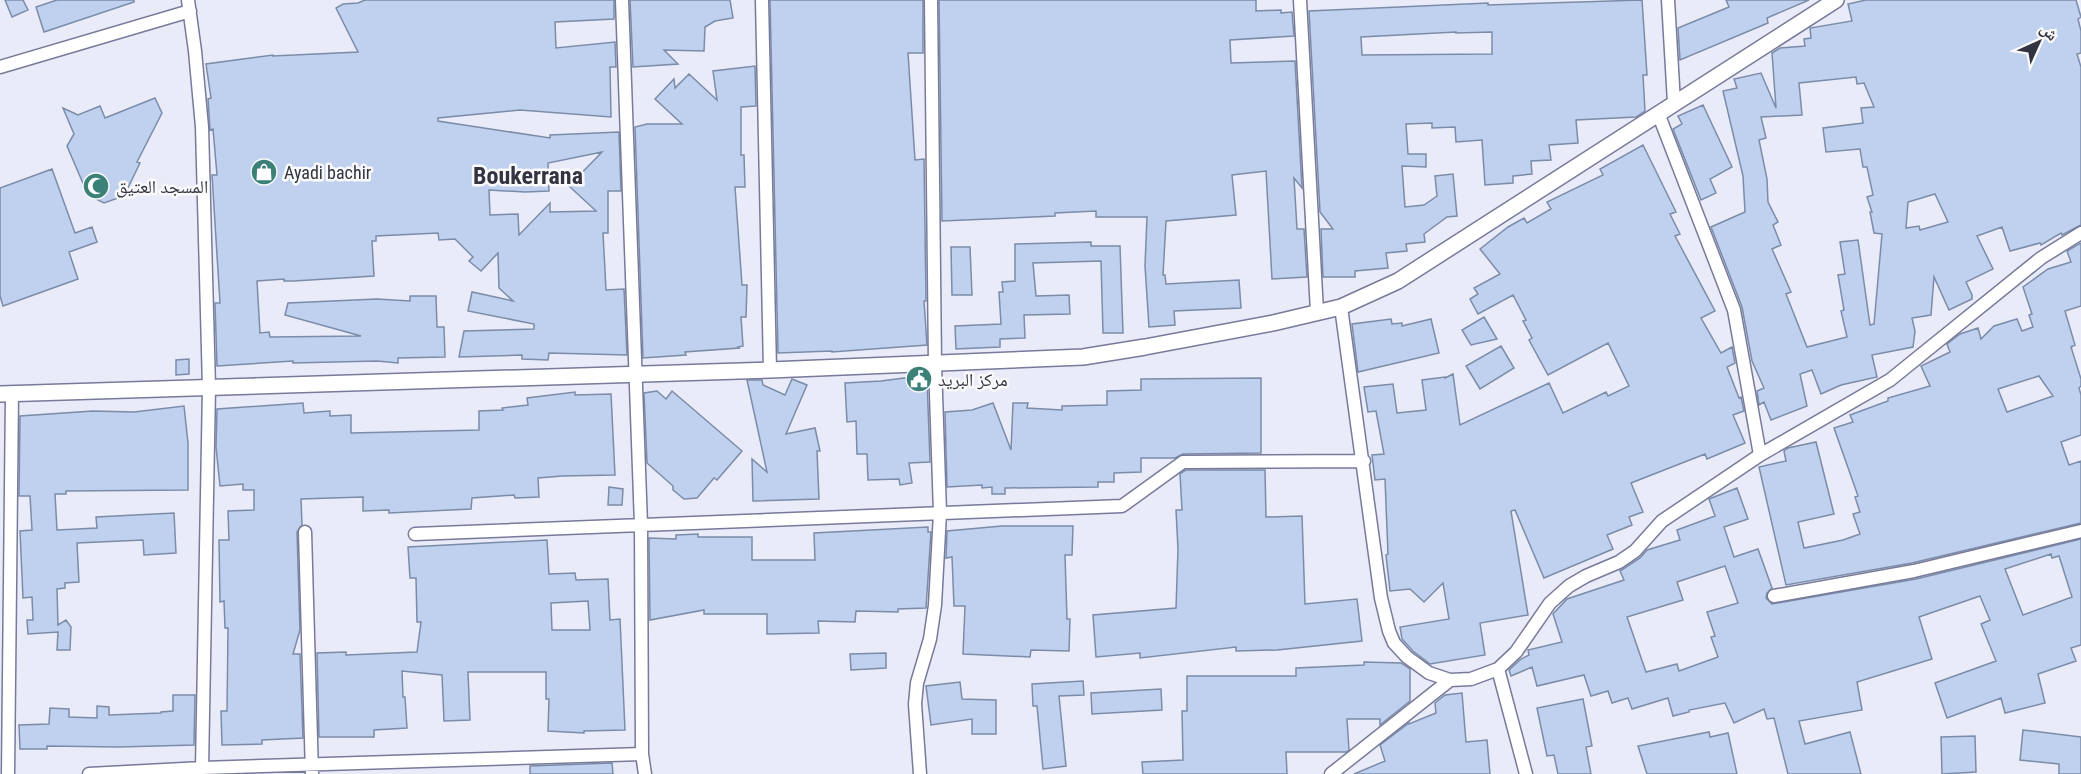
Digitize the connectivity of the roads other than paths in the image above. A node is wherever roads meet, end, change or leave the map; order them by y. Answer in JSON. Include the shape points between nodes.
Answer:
{"nodes":[{"id":1,"x":622,"y":0,"type":"edge"},
{"id":2,"x":762,"y":0,"type":"edge"},
{"id":3,"x":931,"y":0,"type":"edge"},
{"id":4,"x":1300,"y":0,"type":"edge"},
{"id":5,"x":1668,"y":0,"type":"edge"},
{"id":6,"x":1836,"y":0,"type":"edge"},
{"id":7,"x":189,"y":5,"type":"edge"},
{"id":8,"x":0,"y":67,"type":"edge"},
{"id":9,"x":1674,"y":103,"type":"junction"},
{"id":10,"x":1658,"y":113,"type":"junction"},
{"id":11,"x":2081,"y":233,"type":"edge"},
{"id":12,"x":1341,"y":307,"type":"junction"},
{"id":13,"x":1317,"y":312,"type":"junction"},
{"id":14,"x":935,"y":364,"type":"junction"},
{"id":15,"x":770,"y":370,"type":"junction"},
{"id":16,"x":636,"y":374,"type":"junction"},
{"id":17,"x":209,"y":387,"type":"junction"},
{"id":18,"x":6,"y":393,"type":"edge"},
{"id":19,"x":1760,"y":455,"type":"junction"},
{"id":20,"x":1364,"y":461,"type":"junction"},
{"id":21,"x":940,"y":513,"type":"junction"},
{"id":22,"x":641,"y":525,"type":"junction"},
{"id":23,"x":2081,"y":531,"type":"edge"},
{"id":24,"x":305,"y":532,"type":"dead end"},
{"id":25,"x":415,"y":534,"type":"dead end"},
{"id":26,"x":1774,"y":596,"type":"dead end"},
{"id":27,"x":1498,"y":669,"type":"junction"},
{"id":28,"x":1450,"y":681,"type":"junction"},
{"id":29,"x":642,"y":754,"type":"junction"},
{"id":30,"x":202,"y":768,"type":"junction"},
{"id":31,"x":312,"y":770,"type":"edge"},
{"id":32,"x":8,"y":774,"type":"edge"},
{"id":33,"x":89,"y":774,"type":"edge"},
{"id":34,"x":645,"y":774,"type":"edge"},
{"id":35,"x":920,"y":774,"type":"edge"},
{"id":36,"x":1331,"y":774,"type":"edge"},
{"id":37,"x":1526,"y":774,"type":"edge"}],
"edges":[{"from":1,"to":16,"type":"street"},
{"from":2,"to":15,"type":"street"},
{"from":3,"to":14,"type":"street"},
{"from":4,"to":13,"type":"street"},
{"from":5,"to":9,"type":"street"},
{"from":6,"to":9,"type":"street"},
{"from":7,"to":8,"type":"street"},
{"from":7,"to":17,"type":"street","via":[[202,127]]},
{"from":9,"to":10,"type":"street"},
{"from":10,"to":12,"type":"street","via":[[1398,281]]},
{"from":10,"to":19,"type":"street","via":[[1734,310]]},
{"from":11,"to":19,"type":"street","via":[[2041,258],[1890,380]]},
{"from":12,"to":13,"type":"street"},
{"from":12,"to":20,"type":"street"},
{"from":13,"to":14,"type":"street","via":[[1083,357]]},
{"from":14,"to":15,"type":"street"},
{"from":14,"to":21,"type":"street"},
{"from":15,"to":16,"type":"street"},
{"from":16,"to":17,"type":"street"},
{"from":16,"to":22,"type":"street"},
{"from":17,"to":18,"type":"street"},
{"from":17,"to":30,"type":"street"},
{"from":18,"to":32,"type":"street"},
{"from":19,"to":27,"type":"street","via":[[1662,522],[1619,562],[1569,586],[1550,603],[1516,652]]},
{"from":20,"to":21,"type":"street","via":[[1183,462],[1122,506]]},
{"from":20,"to":28,"type":"street","via":[[1381,598],[1394,643],[1429,674]]},
{"from":21,"to":22,"type":"street"},
{"from":21,"to":35,"type":"street","via":[[936,605],[916,693]]},
{"from":22,"to":25,"type":"street"},
{"from":22,"to":29,"type":"street"},
{"from":23,"to":26,"type":"street","via":[[1914,571]]},
{"from":24,"to":31,"type":"street"},
{"from":27,"to":28,"type":"street","via":[[1472,679]]},
{"from":27,"to":37,"type":"street"},
{"from":28,"to":36,"type":"street"},
{"from":29,"to":31,"type":"street"},
{"from":29,"to":34,"type":"street"},
{"from":30,"to":31,"type":"street"},
{"from":30,"to":33,"type":"street"}]}
